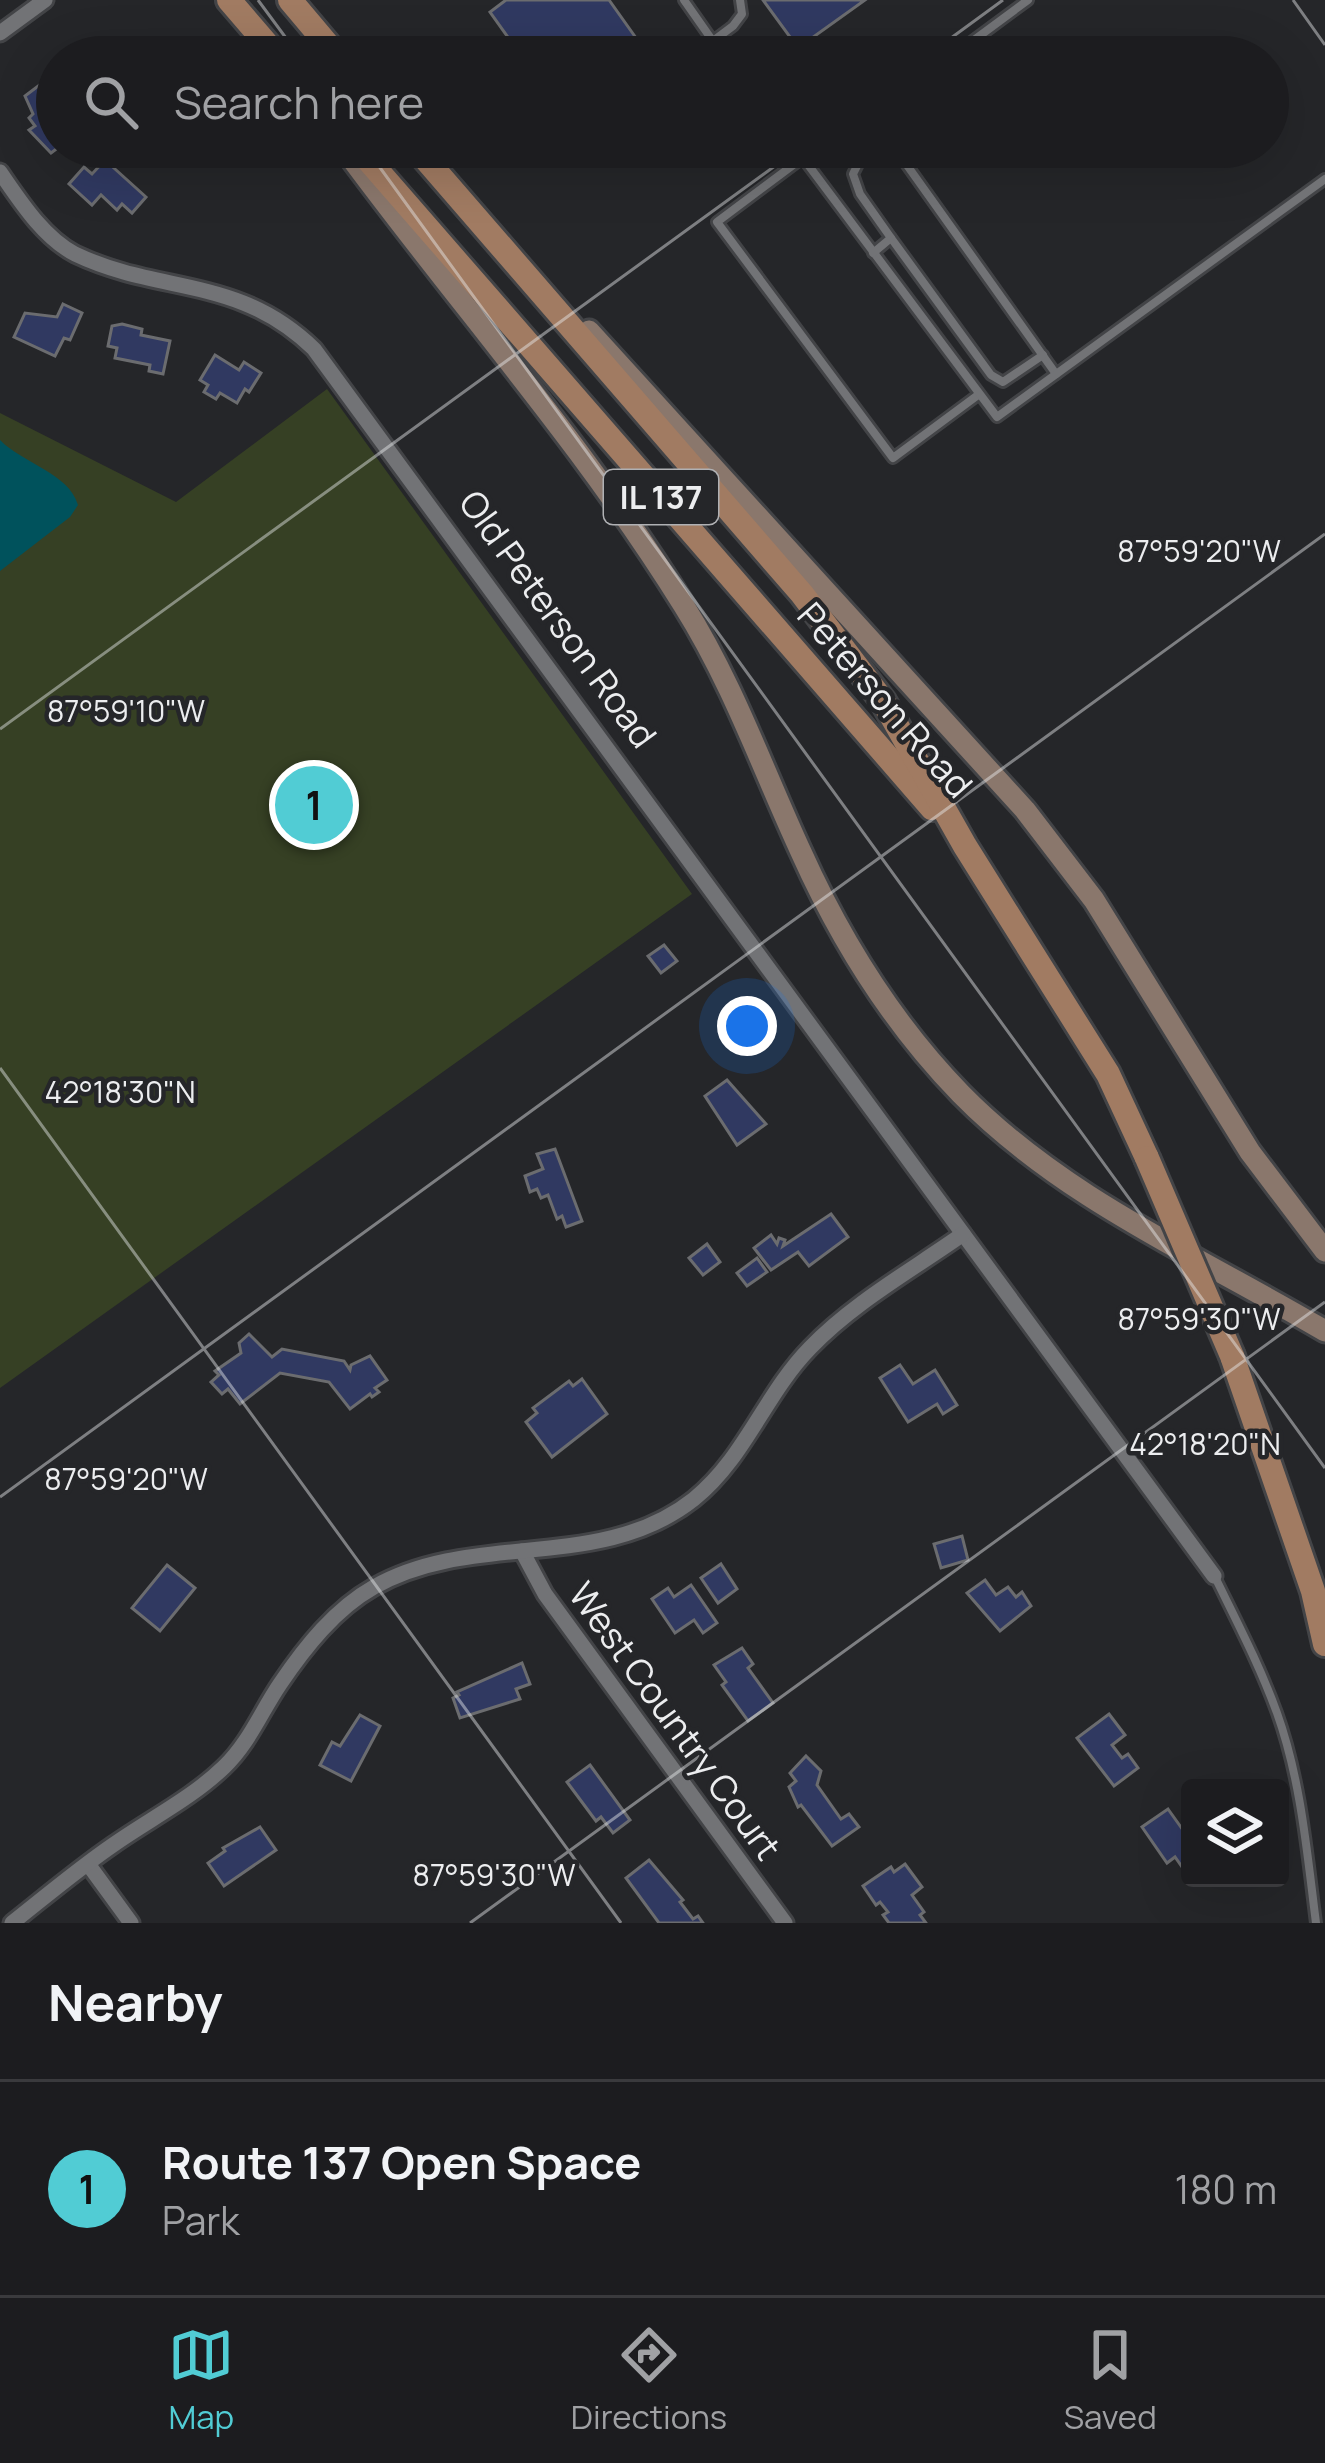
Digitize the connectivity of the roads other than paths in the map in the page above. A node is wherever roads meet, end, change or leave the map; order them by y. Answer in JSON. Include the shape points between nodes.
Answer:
{"nodes":[{"id":1,"x":45,"y":0,"type":"edge"},
{"id":2,"x":229,"y":0,"type":"edge"},
{"id":3,"x":290,"y":0,"type":"edge"},
{"id":4,"x":684,"y":0,"type":"edge"},
{"id":5,"x":740,"y":0,"type":"edge"},
{"id":6,"x":1028,"y":0,"type":"edge"},
{"id":7,"x":0,"y":33,"type":"edge"},
{"id":8,"x":260,"y":36,"type":"edge"},
{"id":9,"x":320,"y":36,"type":"edge"},
{"id":10,"x":709,"y":36,"type":"edge"},
{"id":11,"x":718,"y":36,"type":"edge"},
{"id":12,"x":979,"y":36,"type":"edge"},
{"id":13,"x":359,"y":168,"type":"edge"},
{"id":14,"x":375,"y":168,"type":"edge"},
{"id":15,"x":433,"y":168,"type":"edge"},
{"id":16,"x":435,"y":168,"type":"edge"},
{"id":17,"x":790,"y":168,"type":"edge"},
{"id":18,"x":810,"y":168,"type":"edge"},
{"id":19,"x":856,"y":168,"type":"edge"},
{"id":20,"x":908,"y":168,"type":"edge"},
{"id":21,"x":0,"y":172,"type":"edge"},
{"id":22,"x":1325,"y":179,"type":"edge"},
{"id":23,"x":891,"y":238,"type":"junction"},
{"id":24,"x":873,"y":253,"type":"junction"},
{"id":25,"x":1043,"y":355,"type":"junction"},
{"id":26,"x":1057,"y":374,"type":"junction"},
{"id":27,"x":979,"y":394,"type":"junction"},
{"id":28,"x":965,"y":846,"type":"junction"},
{"id":29,"x":963,"y":1234,"type":"junction"},
{"id":30,"x":1325,"y":1251,"type":"edge"},
{"id":31,"x":1325,"y":1331,"type":"edge"},
{"id":32,"x":522,"y":1551,"type":"junction"},
{"id":33,"x":1214,"y":1576,"type":"joint"},
{"id":34,"x":1325,"y":1644,"type":"edge"},
{"id":35,"x":88,"y":1864,"type":"junction"},
{"id":36,"x":130,"y":1922,"type":"edge"},
{"id":37,"x":12,"y":1923,"type":"edge"},
{"id":38,"x":785,"y":1923,"type":"edge"},
{"id":39,"x":1316,"y":1923,"type":"edge"}],
"edges":[{"from":1,"to":7,"type":"street"},
{"from":2,"to":8,"type":"main road"},
{"from":3,"to":9,"type":"main road"},
{"from":4,"to":10,"type":"lane"},
{"from":5,"to":11,"type":"lane","via":[[742,14]]},
{"from":6,"to":12,"type":"lane"},
{"from":13,"to":31,"type":"main road","via":[[574,442],[686,609],[840,930],[916,1042],[961,1094],[1079,1190]]},
{"from":14,"to":28,"type":"main road","name":"Peterson Road","number":"IL 137"},
{"from":15,"to":28,"type":"main road","name":"Peterson Road","number":"IL 137","via":[[802,594],[883,701]]},
{"from":16,"to":30,"type":"main road","name":"Peterson Road","via":[[1024,810],[1094,900],[1250,1152]]},
{"from":17,"to":27,"type":"lane","via":[[717,222],[892,458]]},
{"from":18,"to":24,"type":"lane"},
{"from":19,"to":23,"type":"lane","via":[[860,194]]},
{"from":20,"to":25,"type":"lane"},
{"from":21,"to":29,"type":"street","name":"Old Peterson Road","via":[[35,220],[73,253],[242,299],[314,349]]},
{"from":22,"to":26,"type":"lane"},
{"from":23,"to":24,"type":"lane"},
{"from":23,"to":25,"type":"lane","via":[[991,375],[1003,382]]},
{"from":24,"to":27,"type":"lane"},
{"from":25,"to":26,"type":"lane"},
{"from":26,"to":27,"type":"lane","via":[[997,417]]},
{"from":28,"to":34,"type":"main road","number":"IL 137","bridge":true,"via":[[1108,1074],[1147,1158],[1232,1356]]},
{"from":29,"to":32,"type":"street","via":[[808,1349],[697,1497],[625,1537]]},
{"from":29,"to":33,"type":"street"},
{"from":32,"to":35,"type":"street","via":[[442,1559],[354,1601],[316,1637],[228,1764]]},
{"from":32,"to":38,"type":"street","name":"West Country Court","via":[[545,1594]]},
{"from":33,"to":39,"type":"lane","via":[[1278,1715],[1302,1808]]},
{"from":35,"to":36,"type":"street"},
{"from":35,"to":37,"type":"street"}]}
